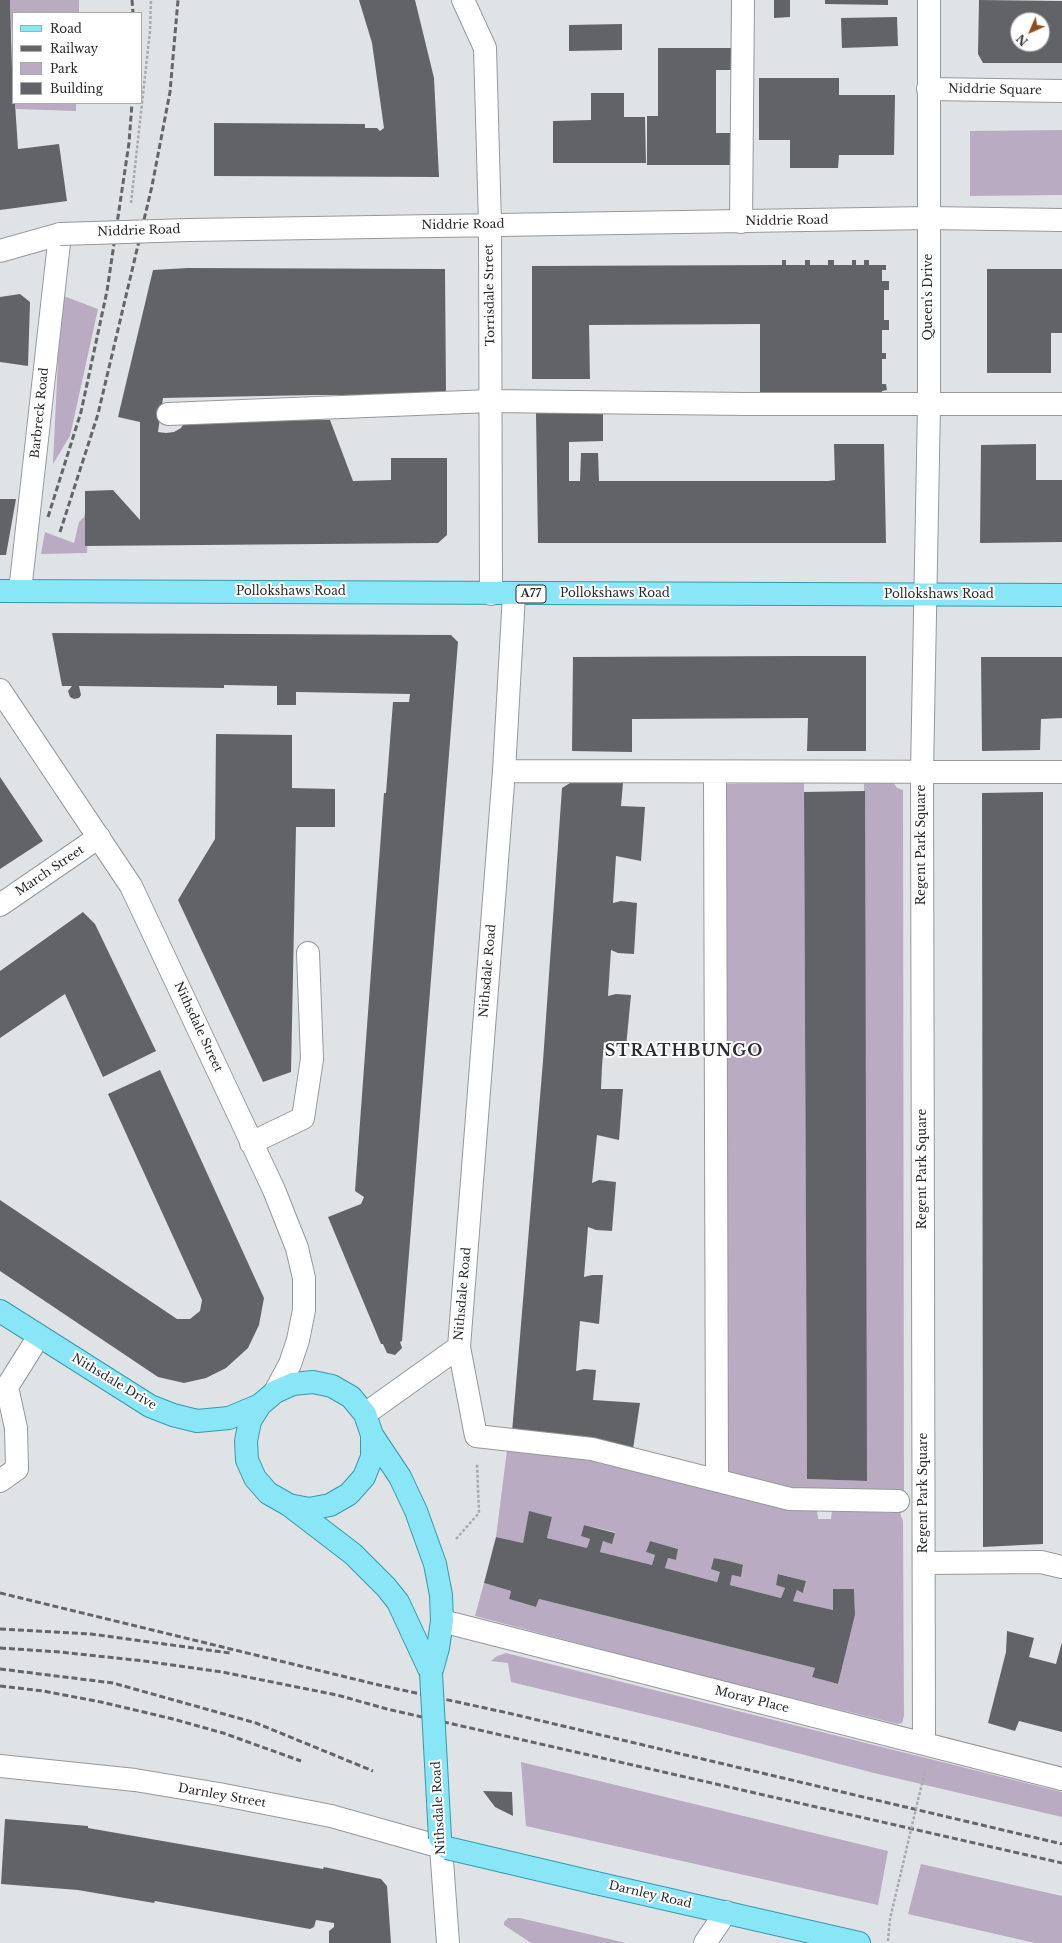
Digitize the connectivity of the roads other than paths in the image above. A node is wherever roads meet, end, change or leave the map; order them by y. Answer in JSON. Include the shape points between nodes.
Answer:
{"nodes":[{"id":1,"x":464,"y":0,"type":"edge"},
{"id":2,"x":743,"y":0,"type":"edge"},
{"id":3,"x":929,"y":0,"type":"edge"},
{"id":4,"x":928,"y":89,"type":"junction"},
{"id":5,"x":1062,"y":91,"type":"edge"},
{"id":6,"x":929,"y":218,"type":"junction"},
{"id":7,"x":1062,"y":220,"type":"edge"},
{"id":8,"x":742,"y":222,"type":"junction"},
{"id":9,"x":490,"y":224,"type":"junction"},
{"id":10,"x":60,"y":234,"type":"junction"},
{"id":11,"x":0,"y":251,"type":"edge"},
{"id":12,"x":491,"y":401,"type":"junction"},
{"id":13,"x":929,"y":404,"type":"junction"},
{"id":14,"x":1062,"y":404,"type":"edge"},
{"id":15,"x":168,"y":414,"type":"dead end"},
{"id":16,"x":10,"y":591,"type":"edge"},
{"id":17,"x":491,"y":594,"type":"junction"},
{"id":18,"x":514,"y":594,"type":"junction"},
{"id":19,"x":927,"y":594,"type":"junction"},
{"id":20,"x":1062,"y":595,"type":"edge"},
{"id":21,"x":0,"y":690,"type":"edge"},
{"id":22,"x":504,"y":771,"type":"junction"},
{"id":23,"x":922,"y":772,"type":"junction"},
{"id":24,"x":1062,"y":772,"type":"edge"},
{"id":25,"x":715,"y":773,"type":"junction"},
{"id":26,"x":99,"y":837,"type":"junction"},
{"id":27,"x":0,"y":905,"type":"edge"},
{"id":28,"x":308,"y":953,"type":"dead end"},
{"id":29,"x":251,"y":1143,"type":"junction"},
{"id":30,"x":0,"y":1311,"type":"edge"},
{"id":31,"x":39,"y":1336,"type":"junction"},
{"id":32,"x":459,"y":1347,"type":"junction"},
{"id":33,"x":268,"y":1398,"type":"junction"},
{"id":34,"x":365,"y":1414,"type":"junction"},
{"id":35,"x":372,"y":1435,"type":"junction"},
{"id":36,"x":717,"y":1480,"type":"junction"},
{"id":37,"x":0,"y":1481,"type":"edge"},
{"id":38,"x":898,"y":1501,"type":"dead end"},
{"id":39,"x":289,"y":1505,"type":"junction"},
{"id":40,"x":924,"y":1563,"type":"junction"},
{"id":41,"x":1062,"y":1567,"type":"edge"},
{"id":42,"x":442,"y":1621,"type":"junction"},
{"id":43,"x":431,"y":1673,"type":"junction"},
{"id":44,"x":924,"y":1744,"type":"junction"},
{"id":45,"x":0,"y":1766,"type":"edge"},
{"id":46,"x":1062,"y":1779,"type":"edge"},
{"id":47,"x":442,"y":1845,"type":"junction"},
{"id":48,"x":726,"y":1912,"type":"junction"},
{"id":49,"x":448,"y":1943,"type":"edge"},
{"id":50,"x":705,"y":1943,"type":"edge"},
{"id":51,"x":859,"y":1943,"type":"edge"}],
"edges":[{"from":1,"to":9,"type":"street","name":"Torrisdale Street","via":[[485,48]]},
{"from":2,"to":8,"type":"street"},
{"from":3,"to":4,"type":"street","name":"Queen's Drive"},
{"from":4,"to":5,"type":"street","name":"Niddrie Square"},
{"from":4,"to":6,"type":"street","name":"Queen's Drive"},
{"from":6,"to":7,"type":"street"},
{"from":6,"to":8,"type":"street","name":"Niddrie Road"},
{"from":6,"to":13,"type":"street","name":"Queen's Drive"},
{"from":8,"to":9,"type":"street","name":"Niddrie Road"},
{"from":9,"to":10,"type":"street","name":"Niddrie Road","bridge":true},
{"from":9,"to":12,"type":"street","name":"Torrisdale Street"},
{"from":10,"to":11,"type":"street","name":"Niddrie Road"},
{"from":10,"to":16,"type":"street","name":"Barbreck Road"},
{"from":12,"to":13,"type":"street"},
{"from":12,"to":15,"type":"street"},
{"from":12,"to":17,"type":"street","name":"Torrisdale Street"},
{"from":13,"to":14,"type":"street"},
{"from":13,"to":19,"type":"street","name":"Queen's Drive"},
{"from":16,"to":17,"type":"main road","name":"Pollokshaws Road","number":"A77"},
{"from":17,"to":18,"type":"main road","name":"Pollokshaws Road","number":"A77"},
{"from":18,"to":19,"type":"main road","name":"Pollokshaws Road","number":"A77"},
{"from":18,"to":22,"type":"street","name":"Nithsdale Road"},
{"from":19,"to":20,"type":"main road","name":"Pollokshaws Road","number":"A77"},
{"from":19,"to":23,"type":"street","name":"Regent Park Square"},
{"from":21,"to":26,"type":"street","name":"Nithsdale Street"},
{"from":22,"to":25,"type":"street"},
{"from":22,"to":32,"type":"street","name":"Nithsdale Road"},
{"from":23,"to":24,"type":"street"},
{"from":23,"to":25,"type":"street"},
{"from":23,"to":40,"type":"street","name":"Regent Park Square"},
{"from":25,"to":36,"type":"street"},
{"from":26,"to":27,"type":"street","name":"March Street"},
{"from":26,"to":29,"type":"street","name":"Nithsdale Street","via":[[131,886],[150,924]]},
{"from":28,"to":29,"type":"street","via":[[312,1059],[303,1118]]},
{"from":29,"to":33,"type":"street","name":"Nithsdale Street","via":[[298,1248],[304,1278],[304,1310],[298,1340],[290,1364]]},
{"from":30,"to":31,"type":"main road","name":"Nithsdale Drive"},
{"from":31,"to":33,"type":"main road","name":"Nithsdale Drive","via":[[150,1406],[173,1415],[197,1421],[229,1418]]},
{"from":31,"to":37,"type":"street","via":[[6,1387],[16,1428],[17,1469]]},
{"from":32,"to":34,"type":"street","name":"Nithsdale Road"},
{"from":32,"to":36,"type":"street","name":"Nithsdale Road","via":[[476,1436],[592,1449]]},
{"from":33,"to":34,"type":"main road","name":"Nithsdale Road","via":[[293,1384],[313,1382],[332,1386],[351,1397]]},
{"from":33,"to":39,"type":"main road","name":"Nithsdale Road","via":[[250,1421],[246,1441],[247,1460],[255,1478],[268,1494]]},
{"from":34,"to":35,"type":"main road","name":"Nithsdale Road"},
{"from":35,"to":39,"type":"main road","name":"Nithsdale Road","via":[[372,1457],[364,1477],[349,1494],[330,1505],[308,1509]]},
{"from":35,"to":42,"type":"main road","name":"Nithsdale Road","via":[[400,1477],[416,1511],[435,1564],[441,1595]]},
{"from":36,"to":38,"type":"street","via":[[790,1499]]},
{"from":39,"to":43,"type":"main road","name":"Nithsdale Road","via":[[354,1554],[386,1587],[398,1602]]},
{"from":40,"to":41,"type":"street","via":[[1041,1562]]},
{"from":40,"to":44,"type":"street","name":"Regent Park Square"},
{"from":42,"to":43,"type":"main road","name":"Nithsdale Road"},
{"from":42,"to":44,"type":"street","name":"Moray Place"},
{"from":43,"to":47,"type":"main road","name":"Nithsdale Road","bridge":true},
{"from":44,"to":46,"type":"street","name":"Moray Place"},
{"from":45,"to":47,"type":"street","name":"Darnley Street","via":[[135,1780],[219,1794],[331,1816]]},
{"from":47,"to":48,"type":"main road","name":"Darnley Road","bridge":true},
{"from":47,"to":49,"type":"street","name":"Nithsdale Road"},
{"from":48,"to":50,"type":"street"},
{"from":48,"to":51,"type":"main road","name":"Darnley Road"}]}
